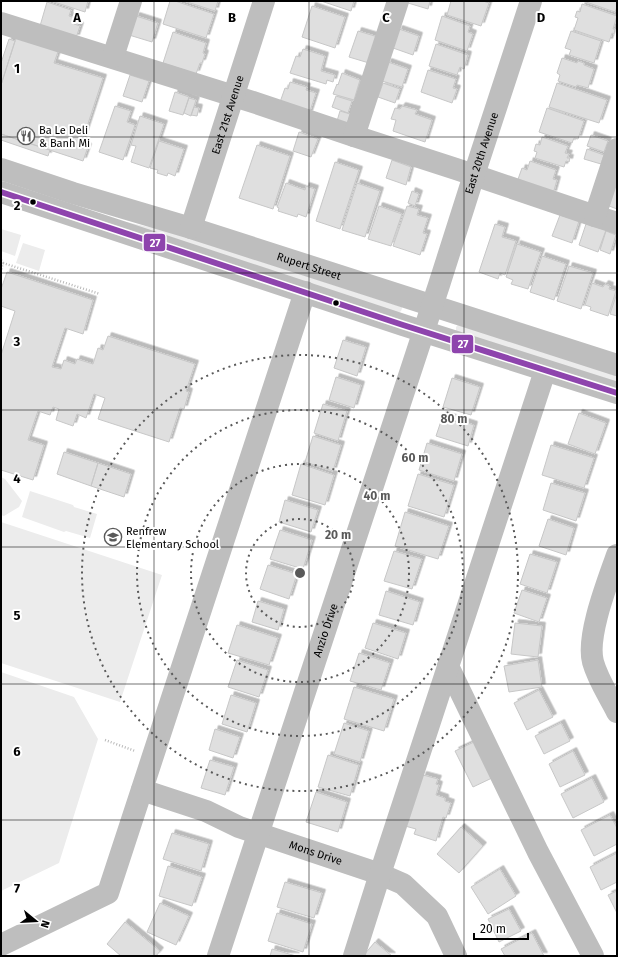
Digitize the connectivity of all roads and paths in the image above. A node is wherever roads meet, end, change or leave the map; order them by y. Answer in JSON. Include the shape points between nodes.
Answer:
{"nodes":[{"id":1,"x":131,"y":1,"type":"edge"},
{"id":2,"x":264,"y":1,"type":"edge"},
{"id":3,"x":398,"y":1,"type":"edge"},
{"id":4,"x":531,"y":1,"type":"edge"},
{"id":5,"x":1,"y":23,"type":"edge"},
{"id":6,"x":113,"y":57,"type":"junction"},
{"id":7,"x":233,"y":96,"type":"junction"},
{"id":8,"x":354,"y":136,"type":"junction"},
{"id":9,"x":617,"y":149,"type":"edge"},
{"id":10,"x":1,"y":169,"type":"edge"},
{"id":11,"x":474,"y":175,"type":"junction"},
{"id":12,"x":1,"y":192,"type":"edge"},
{"id":13,"x":595,"y":216,"type":"junction"},
{"id":14,"x":617,"y":223,"type":"edge"},
{"id":15,"x":190,"y":228,"type":"junction"},
{"id":16,"x":2,"y":262,"type":"edge"},
{"id":17,"x":1,"y":270,"type":"edge"},
{"id":18,"x":305,"y":292,"type":"junction"},
{"id":19,"x":100,"y":294,"type":"dead end"},
{"id":20,"x":432,"y":305,"type":"junction"},
{"id":21,"x":424,"y":331,"type":"junction"},
{"id":22,"x":617,"y":365,"type":"edge"},
{"id":23,"x":545,"y":371,"type":"junction"},
{"id":24,"x":617,"y":394,"type":"edge"},
{"id":25,"x":617,"y":555,"type":"edge"},
{"id":26,"x":448,"y":666,"type":"junction"},
{"id":27,"x":617,"y":712,"type":"edge"},
{"id":28,"x":105,"y":740,"type":"dead end"},
{"id":29,"x":153,"y":757,"type":"junction"},
{"id":30,"x":142,"y":790,"type":"junction"},
{"id":31,"x":259,"y":834,"type":"junction"},
{"id":32,"x":380,"y":874,"type":"junction"},
{"id":33,"x":1,"y":945,"type":"edge"},
{"id":34,"x":218,"y":956,"type":"edge"},
{"id":35,"x":354,"y":956,"type":"edge"},
{"id":36,"x":456,"y":956,"type":"edge"},
{"id":37,"x":593,"y":956,"type":"edge"}],
"edges":[{"from":1,"to":6,"type":"street"},
{"from":2,"to":7,"type":"street","name":"East 21st Avenue"},
{"from":3,"to":8,"type":"street"},
{"from":4,"to":11,"type":"street","name":"East 20th Avenue"},
{"from":5,"to":6,"type":"street"},
{"from":6,"to":7,"type":"street"},
{"from":7,"to":8,"type":"street"},
{"from":7,"to":15,"type":"street","name":"East 21st Avenue"},
{"from":8,"to":11,"type":"street"},
{"from":9,"to":13,"type":"street"},
{"from":10,"to":15,"type":"street","name":"Rupert Street"},
{"from":11,"to":13,"type":"street"},
{"from":11,"to":20,"type":"street","name":"East 20th Avenue"},
{"from":12,"to":18,"type":"street"},
{"from":13,"to":14,"type":"street"},
{"from":15,"to":20,"type":"street","name":"Rupert Street"},
{"from":16,"to":17,"type":"path"},
{"from":16,"to":19,"type":"path"},
{"from":18,"to":21,"type":"street"},
{"from":18,"to":29,"type":"street"},
{"from":20,"to":21,"type":"street","name":"Anzio Drive"},
{"from":20,"to":22,"type":"street","name":"Rupert Street"},
{"from":21,"to":23,"type":"street"},
{"from":21,"to":31,"type":"street","name":"Anzio Drive"},
{"from":23,"to":24,"type":"street"},
{"from":23,"to":26,"type":"street"},
{"from":25,"to":27,"type":"street","via":[[598,612],[592,646],[593,661]]},
{"from":26,"to":32,"type":"street"},
{"from":26,"to":37,"type":"street","via":[[538,852]]},
{"from":28,"to":29,"type":"path"},
{"from":29,"to":30,"type":"street"},
{"from":30,"to":31,"type":"street","name":"Mons Drive","via":[[206,811]]},
{"from":30,"to":33,"type":"street","via":[[108,893]]},
{"from":31,"to":32,"type":"street","name":"Mons Drive"},
{"from":31,"to":34,"type":"street","name":"Anzio Drive"},
{"from":32,"to":35,"type":"street"},
{"from":32,"to":36,"type":"street","name":"Mons Drive","via":[[403,884],[437,916]]}]}
